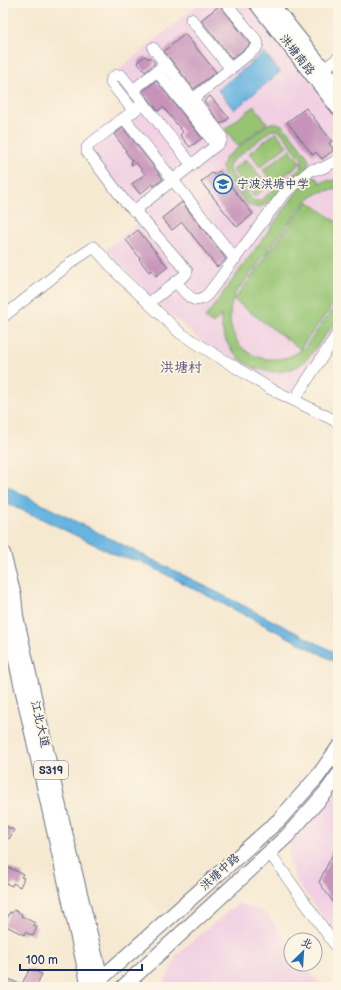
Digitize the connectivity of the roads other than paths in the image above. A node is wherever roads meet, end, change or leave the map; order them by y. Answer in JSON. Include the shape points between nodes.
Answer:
{"nodes":[{"id":1,"x":226,"y":3,"type":"edge"},
{"id":2,"x":256,"y":3,"type":"edge"},
{"id":3,"x":271,"y":3,"type":"edge"},
{"id":4,"x":191,"y":19,"type":"dead end"},
{"id":5,"x":153,"y":48,"type":"dead end"},
{"id":6,"x":338,"y":58,"type":"edge"},
{"id":7,"x":161,"y":68,"type":"junction"},
{"id":8,"x":231,"y":69,"type":"junction"},
{"id":9,"x":324,"y":69,"type":"junction"},
{"id":10,"x":338,"y":87,"type":"edge"},
{"id":11,"x":133,"y":90,"type":"junction"},
{"id":12,"x":193,"y":99,"type":"junction"},
{"id":13,"x":144,"y":103,"type":"junction"},
{"id":14,"x":338,"y":108,"type":"edge"},
{"id":15,"x":134,"y":111,"type":"junction"},
{"id":16,"x":124,"y":118,"type":"junction"},
{"id":17,"x":216,"y":146,"type":"junction"},
{"id":18,"x":338,"y":159,"type":"edge"},
{"id":19,"x":192,"y":165,"type":"junction"},
{"id":20,"x":173,"y":180,"type":"junction"},
{"id":21,"x":134,"y":211,"type":"junction"},
{"id":22,"x":235,"y":259,"type":"junction"},
{"id":23,"x":176,"y":282,"type":"junction"},
{"id":24,"x":149,"y":303,"type":"junction"},
{"id":25,"x":3,"y":317,"type":"edge"},
{"id":26,"x":338,"y":332,"type":"edge"},
{"id":27,"x":294,"y":400,"type":"junction"},
{"id":28,"x":338,"y":422,"type":"edge"},
{"id":29,"x":3,"y":553,"type":"edge"},
{"id":30,"x":14,"y":596,"type":"junction"},
{"id":31,"x":3,"y":608,"type":"edge"},
{"id":32,"x":338,"y":748,"type":"edge"},
{"id":33,"x":338,"y":775,"type":"edge"},
{"id":34,"x":269,"y":852,"type":"junction"},
{"id":35,"x":338,"y":949,"type":"edge"},
{"id":36,"x":96,"y":985,"type":"edge"},
{"id":37,"x":123,"y":987,"type":"edge"}],
"edges":[{"from":1,"to":8,"type":"street","via":[[258,44]]},
{"from":2,"to":14,"type":"main road","name":"洪塘南路"},
{"from":3,"to":9,"type":"main road","name":"洪塘南路"},
{"from":4,"to":8,"type":"street"},
{"from":5,"to":7,"type":"street"},
{"from":6,"to":9,"type":"street"},
{"from":7,"to":11,"type":"street"},
{"from":7,"to":12,"type":"street"},
{"from":7,"to":17,"type":"street"},
{"from":8,"to":12,"type":"street"},
{"from":9,"to":10,"type":"main road","name":"洪塘南路"},
{"from":11,"to":13,"type":"street"},
{"from":11,"to":15,"type":"street","via":[[119,74],[111,80]]},
{"from":12,"to":17,"type":"street","via":[[221,135],[222,139]]},
{"from":13,"to":15,"type":"street"},
{"from":13,"to":19,"type":"street"},
{"from":15,"to":16,"type":"street"},
{"from":16,"to":20,"type":"street"},
{"from":16,"to":21,"type":"street","via":[[90,144],[87,152]]},
{"from":17,"to":19,"type":"street"},
{"from":18,"to":22,"type":"street","via":[[323,168],[312,170],[290,188]]},
{"from":19,"to":20,"type":"street"},
{"from":20,"to":21,"type":"street"},
{"from":20,"to":22,"type":"street"},
{"from":21,"to":23,"type":"street","via":[[187,271]]},
{"from":22,"to":23,"type":"street","via":[[203,300],[196,301],[190,297]]},
{"from":23,"to":24,"type":"street"},
{"from":24,"to":25,"type":"street","via":[[94,248],[72,261]]},
{"from":24,"to":27,"type":"street","via":[[180,333],[269,388]]},
{"from":26,"to":27,"type":"street"},
{"from":27,"to":28,"type":"street"},
{"from":29,"to":30,"type":"main road","name":"江北大道","number":"S319"},
{"from":30,"to":31,"type":"street"},
{"from":30,"to":36,"type":"main road","name":"江北大道","number":"S319","via":[[16,616]]},
{"from":31,"to":36,"type":"main road","name":"江北大道","number":"S319"},
{"from":32,"to":36,"type":"main road","name":"洪塘中路","via":[[318,776],[279,820]]},
{"from":33,"to":34,"type":"main road","name":"洪塘中路","via":[[287,836]]},
{"from":34,"to":35,"type":"street"},
{"from":34,"to":37,"type":"main road","name":"洪塘中路"}]}
